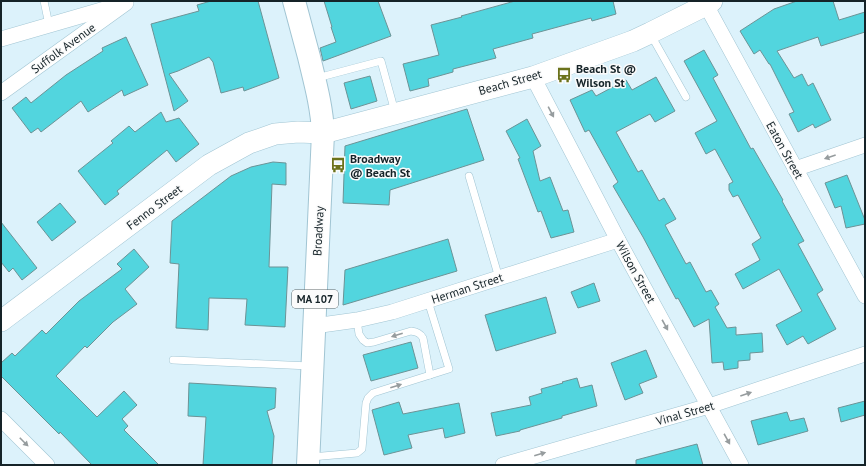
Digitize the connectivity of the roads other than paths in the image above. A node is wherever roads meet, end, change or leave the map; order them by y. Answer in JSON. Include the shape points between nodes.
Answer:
{"nodes":[{"id":1,"x":44,"y":1,"type":"edge"},
{"id":2,"x":294,"y":1,"type":"edge"},
{"id":3,"x":129,"y":2,"type":"edge"},
{"id":4,"x":709,"y":3,"type":"edge"},
{"id":5,"x":49,"y":25,"type":"junction"},
{"id":6,"x":650,"y":33,"type":"junction"},
{"id":7,"x":1,"y":39,"type":"edge"},
{"id":8,"x":533,"y":77,"type":"junction"},
{"id":9,"x":314,"y":79,"type":"junction"},
{"id":10,"x":1,"y":92,"type":"edge"},
{"id":11,"x":686,"y":97,"type":"dead end"},
{"id":12,"x":395,"y":113,"type":"junction"},
{"id":13,"x":323,"y":133,"type":"junction"},
{"id":14,"x":865,"y":145,"type":"edge"},
{"id":15,"x":796,"y":169,"type":"junction"},
{"id":16,"x":469,"y":176,"type":"dead end"},
{"id":17,"x":618,"y":240,"type":"junction"},
{"id":18,"x":499,"y":278,"type":"junction"},
{"id":19,"x":865,"y":296,"type":"edge"},
{"id":20,"x":428,"y":301,"type":"junction"},
{"id":21,"x":357,"y":320,"type":"junction"},
{"id":22,"x":1,"y":321,"type":"edge"},
{"id":23,"x":314,"y":326,"type":"junction"},
{"id":24,"x":865,"y":354,"type":"edge"},
{"id":25,"x":173,"y":360,"type":"dead end"},
{"id":26,"x":312,"y":366,"type":"junction"},
{"id":27,"x":430,"y":375,"type":"junction"},
{"id":28,"x":709,"y":406,"type":"junction"},
{"id":29,"x":1,"y":419,"type":"edge"},
{"id":30,"x":308,"y":461,"type":"edge"},
{"id":31,"x":47,"y":465,"type":"edge"},
{"id":32,"x":503,"y":465,"type":"edge"},
{"id":33,"x":742,"y":465,"type":"edge"}],
"edges":[{"from":1,"to":5,"type":"lane"},
{"from":2,"to":9,"type":"main road","name":"Broadway","number":"MA 107"},
{"from":3,"to":5,"type":"street"},
{"from":3,"to":10,"type":"street","name":"Suffolk Avenue"},
{"from":4,"to":6,"type":"street","name":"Beach Street"},
{"from":4,"to":15,"type":"street","name":"Eaton Street"},
{"from":5,"to":7,"type":"street"},
{"from":6,"to":8,"type":"street","name":"Beach Street"},
{"from":6,"to":11,"type":"lane"},
{"from":8,"to":12,"type":"street","name":"Beach Street"},
{"from":8,"to":17,"type":"street","name":"Wilson Street","one_way":true},
{"from":9,"to":12,"type":"lane","via":[[381,61]]},
{"from":9,"to":13,"type":"main road","name":"Broadway","number":"MA 107"},
{"from":12,"to":13,"type":"street","name":"Beach Street"},
{"from":13,"to":22,"type":"street","name":"Fenno Street","via":[[275,134],[249,143],[209,165]]},
{"from":13,"to":23,"type":"main road","name":"Broadway","number":"MA 107"},
{"from":14,"to":15,"type":"street","one_way":true},
{"from":15,"to":19,"type":"street","name":"Eaton Street"},
{"from":16,"to":18,"type":"lane"},
{"from":17,"to":18,"type":"street","name":"Herman Street"},
{"from":17,"to":28,"type":"street","name":"Wilson Street","one_way":true},
{"from":18,"to":20,"type":"street","name":"Herman Street"},
{"from":20,"to":21,"type":"street","name":"Herman Street"},
{"from":20,"to":27,"type":"lane","via":[[449,369]]},
{"from":21,"to":23,"type":"street","name":"Herman Street"},
{"from":27,"to":21,"type":"lane","one_way":true,"via":[[424,338],[420,334],[411,331],[367,343],[362,340]]},
{"from":23,"to":26,"type":"main road","name":"Broadway","number":"MA 107"},
{"from":28,"to":24,"type":"street","name":"Vinal Street","one_way":true},
{"from":25,"to":26,"type":"lane"},
{"from":26,"to":30,"type":"main road","name":"Broadway","number":"MA 107"},
{"from":30,"to":27,"type":"lane","one_way":true,"via":[[360,451],[368,398],[373,393]]},
{"from":32,"to":28,"type":"street","name":"Vinal Street","one_way":true},
{"from":28,"to":33,"type":"street","name":"Wilson Street","one_way":true},
{"from":29,"to":31,"type":"street","one_way":true}]}
